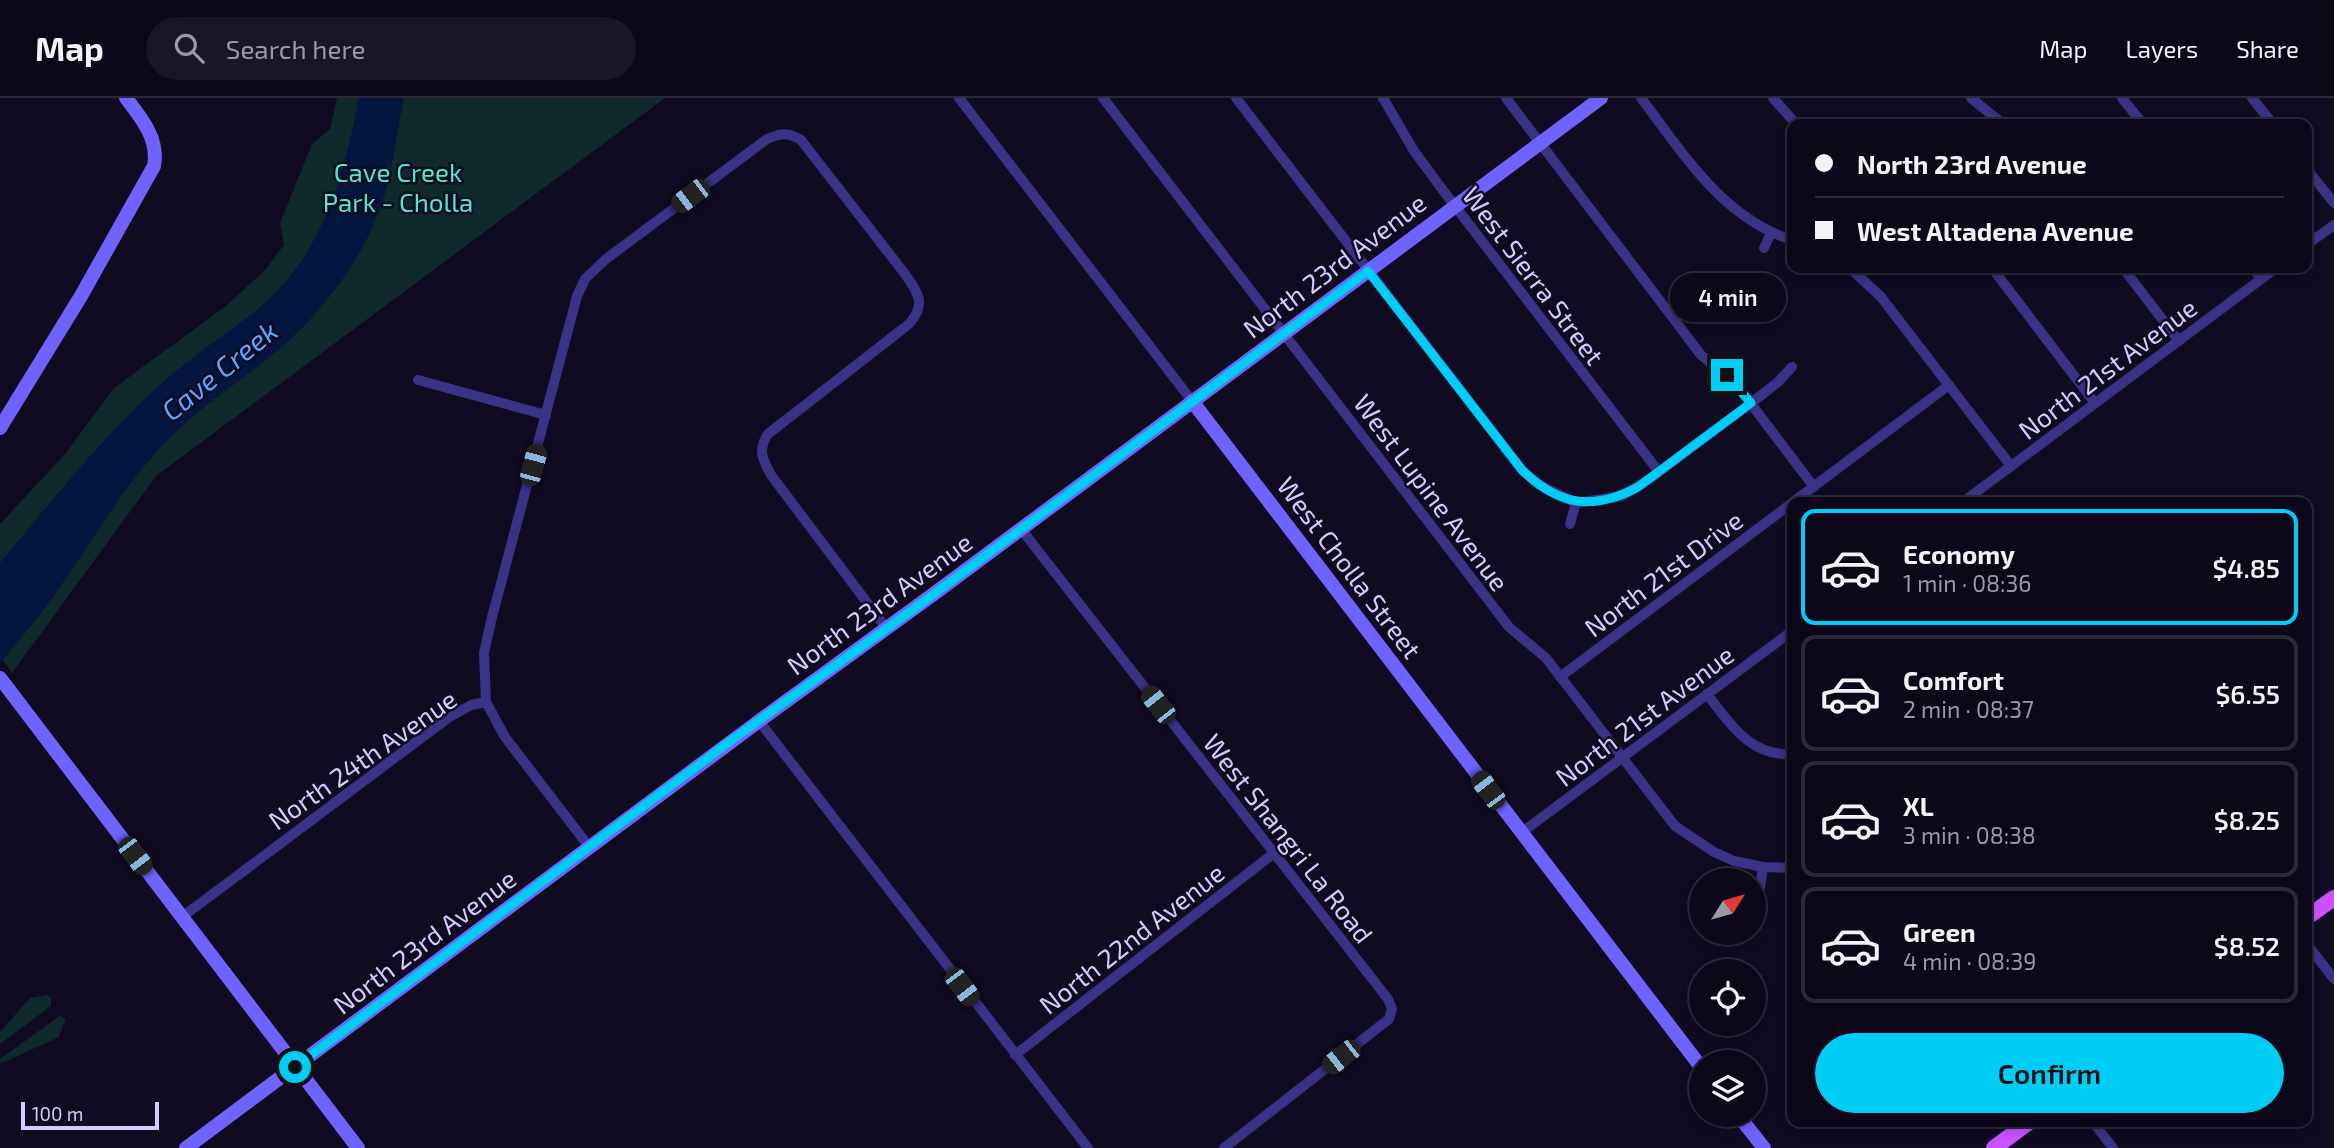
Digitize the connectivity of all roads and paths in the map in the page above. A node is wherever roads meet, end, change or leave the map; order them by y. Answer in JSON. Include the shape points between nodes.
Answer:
{"nodes":[{"id":1,"x":126,"y":98,"type":"edge"},
{"id":2,"x":959,"y":98,"type":"edge"},
{"id":3,"x":1103,"y":98,"type":"edge"},
{"id":4,"x":1236,"y":98,"type":"edge"},
{"id":5,"x":1383,"y":98,"type":"edge"},
{"id":6,"x":1506,"y":98,"type":"edge"},
{"id":7,"x":1601,"y":98,"type":"edge"},
{"id":8,"x":1641,"y":98,"type":"edge"},
{"id":9,"x":1773,"y":98,"type":"edge"},
{"id":10,"x":1971,"y":98,"type":"edge"},
{"id":11,"x":2122,"y":98,"type":"edge"},
{"id":12,"x":2252,"y":98,"type":"edge"},
{"id":13,"x":1792,"y":119,"type":"edge"},
{"id":14,"x":1997,"y":119,"type":"edge"},
{"id":15,"x":2139,"y":119,"type":"edge"},
{"id":16,"x":2269,"y":119,"type":"edge"},
{"id":17,"x":1539,"y":143,"type":"junction"},
{"id":18,"x":2312,"y":176,"type":"edge"},
{"id":19,"x":2334,"y":204,"type":"edge"},
{"id":20,"x":1454,"y":206,"type":"junction"},
{"id":21,"x":2334,"y":225,"type":"edge"},
{"id":22,"x":1771,"y":233,"type":"junction"},
{"id":23,"x":1787,"y":238,"type":"edge"},
{"id":24,"x":2312,"y":241,"type":"edge"},
{"id":25,"x":1764,"y":248,"type":"dead end"},
{"id":26,"x":1368,"y":271,"type":"junction"},
{"id":27,"x":1857,"y":273,"type":"edge"},
{"id":28,"x":1996,"y":273,"type":"edge"},
{"id":29,"x":2127,"y":273,"type":"edge"},
{"id":30,"x":2257,"y":273,"type":"edge"},
{"id":31,"x":2269,"y":273,"type":"edge"},
{"id":32,"x":2261,"y":279,"type":"junction"},
{"id":33,"x":1284,"y":333,"type":"junction"},
{"id":34,"x":2179,"y":341,"type":"junction"},
{"id":35,"x":1792,"y":367,"type":"dead end"},
{"id":36,"x":418,"y":380,"type":"dead end"},
{"id":37,"x":1949,"y":386,"type":"junction"},
{"id":38,"x":1192,"y":401,"type":"junction"},
{"id":39,"x":1751,"y":403,"type":"junction"},
{"id":40,"x":2095,"y":403,"type":"junction"},
{"id":41,"x":546,"y":415,"type":"junction"},
{"id":42,"x":0,"y":428,"type":"edge"},
{"id":43,"x":2011,"y":466,"type":"junction"},
{"id":44,"x":1659,"y":472,"type":"junction"},
{"id":45,"x":1814,"y":487,"type":"junction"},
{"id":46,"x":1801,"y":497,"type":"edge"},
{"id":47,"x":1971,"y":497,"type":"edge"},
{"id":48,"x":1576,"y":503,"type":"junction"},
{"id":49,"x":1787,"y":507,"type":"edge"},
{"id":50,"x":1570,"y":524,"type":"dead end"},
{"id":51,"x":1021,"y":529,"type":"junction"},
{"id":52,"x":887,"y":629,"type":"junction"},
{"id":53,"x":1787,"y":635,"type":"edge"},
{"id":54,"x":1560,"y":677,"type":"junction"},
{"id":55,"x":0,"y":678,"type":"edge"},
{"id":56,"x":1707,"y":694,"type":"junction"},
{"id":57,"x":486,"y":702,"type":"junction"},
{"id":58,"x":759,"y":721,"type":"junction"},
{"id":59,"x":1787,"y":754,"type":"edge"},
{"id":60,"x":1622,"y":758,"type":"junction"},
{"id":61,"x":1521,"y":833,"type":"junction"},
{"id":62,"x":590,"y":848,"type":"junction"},
{"id":63,"x":1274,"y":853,"type":"junction"},
{"id":64,"x":1763,"y":867,"type":"joint"},
{"id":65,"x":1787,"y":868,"type":"edge"},
{"id":66,"x":2334,"y":898,"type":"edge"},
{"id":67,"x":2312,"y":914,"type":"edge"},
{"id":68,"x":182,"y":917,"type":"junction"},
{"id":69,"x":2312,"y":951,"type":"edge"},
{"id":70,"x":2334,"y":979,"type":"edge"},
{"id":71,"x":1689,"y":1051,"type":"edge"},
{"id":72,"x":1015,"y":1055,"type":"junction"},
{"id":73,"x":295,"y":1067,"type":"junction"},
{"id":74,"x":1747,"y":1127,"type":"edge"},
{"id":75,"x":2022,"y":1127,"type":"edge"},
{"id":76,"x":2097,"y":1127,"type":"edge"},
{"id":77,"x":186,"y":1148,"type":"edge"},
{"id":78,"x":358,"y":1148,"type":"edge"},
{"id":79,"x":1088,"y":1148,"type":"edge"},
{"id":80,"x":1224,"y":1148,"type":"edge"},
{"id":81,"x":1763,"y":1148,"type":"edge"},
{"id":82,"x":1994,"y":1148,"type":"edge"},
{"id":83,"x":2113,"y":1148,"type":"edge"}],
"edges":[{"from":1,"to":42,"type":"street","via":[[150,133],[154,166]]},
{"from":2,"to":38,"type":"street","name":"West Cholla Street"},
{"from":3,"to":33,"type":"street","name":"West Lupine Avenue"},
{"from":4,"to":26,"type":"street"},
{"from":5,"to":20,"type":"street","name":"West Sierra Street"},
{"from":6,"to":17,"type":"street"},
{"from":7,"to":17,"type":"street","name":"North 23rd Avenue"},
{"from":8,"to":22,"type":"street","via":[[1713,191]]},
{"from":9,"to":13,"type":"street"},
{"from":10,"to":14,"type":"street"},
{"from":11,"to":15,"type":"street"},
{"from":12,"to":16,"type":"street"},
{"from":17,"to":20,"type":"street","name":"North 23rd Avenue"},
{"from":17,"to":39,"type":"street","via":[[1701,355]]},
{"from":18,"to":19,"type":"street"},
{"from":20,"to":26,"type":"street","name":"North 23rd Avenue"},
{"from":20,"to":44,"type":"street","name":"West Sierra Street"},
{"from":21,"to":24,"type":"street"},
{"from":22,"to":23,"type":"street"},
{"from":22,"to":25,"type":"street"},
{"from":26,"to":33,"type":"street","name":"North 23rd Avenue"},
{"from":26,"to":48,"type":"street","via":[[1522,470],[1538,484]]},
{"from":27,"to":37,"type":"street"},
{"from":28,"to":40,"type":"street"},
{"from":29,"to":34,"type":"street"},
{"from":30,"to":32,"type":"street"},
{"from":31,"to":32,"type":"street","name":"North 21st Avenue"},
{"from":32,"to":34,"type":"street","name":"North 21st Avenue"},
{"from":33,"to":38,"type":"street","name":"North 23rd Avenue"},
{"from":33,"to":54,"type":"street","name":"West Lupine Avenue","via":[[1509,627]]},
{"from":34,"to":40,"type":"street","name":"North 21st Avenue"},
{"from":35,"to":39,"type":"street"},
{"from":36,"to":41,"type":"street"},
{"from":37,"to":43,"type":"street"},
{"from":37,"to":45,"type":"street","name":"North 21st Drive"},
{"from":38,"to":51,"type":"street","name":"North 23rd Avenue"},
{"from":38,"to":61,"type":"street","name":"West Cholla Street"},
{"from":39,"to":44,"type":"street"},
{"from":39,"to":45,"type":"street"},
{"from":40,"to":43,"type":"street","name":"North 21st Avenue"},
{"from":41,"to":52,"type":"street","name":"North 24th Avenue","via":[[585,279],[767,139],[790,133],[801,140],[905,274],[920,304],[918,315],[909,324],[768,434],[761,452],[771,475]]},
{"from":41,"to":57,"type":"street","name":"North 24th Avenue","via":[[484,653]]},
{"from":43,"to":47,"type":"street","name":"North 21st Avenue"},
{"from":44,"to":48,"type":"street","via":[[1622,495]]},
{"from":45,"to":46,"type":"street","name":"North 21st Drive"},
{"from":48,"to":50,"type":"street"},
{"from":49,"to":54,"type":"street","name":"North 21st Drive"},
{"from":51,"to":52,"type":"street","name":"North 23rd Avenue"},
{"from":51,"to":63,"type":"street","name":"West Shangri La Road"},
{"from":52,"to":58,"type":"street","name":"North 23rd Avenue"},
{"from":53,"to":56,"type":"street","name":"North 21st Avenue"},
{"from":54,"to":60,"type":"street","name":"West Lupine Avenue"},
{"from":55,"to":68,"type":"street"},
{"from":56,"to":59,"type":"street","via":[[1745,740],[1773,754]]},
{"from":56,"to":60,"type":"street","name":"North 21st Avenue"},
{"from":57,"to":62,"type":"street","via":[[505,737]]},
{"from":57,"to":68,"type":"street","name":"North 24th Avenue","via":[[448,718]]},
{"from":58,"to":62,"type":"street","name":"North 23rd Avenue"},
{"from":58,"to":72,"type":"street"},
{"from":60,"to":61,"type":"street","name":"North 21st Avenue"},
{"from":60,"to":64,"type":"street","name":"West Lupine Avenue","via":[[1663,812],[1689,837],[1734,861]]},
{"from":61,"to":71,"type":"street","name":"West Cholla Street"},
{"from":62,"to":73,"type":"street","name":"North 23rd Avenue"},
{"from":63,"to":72,"type":"street","name":"North 22nd Avenue"},
{"from":63,"to":80,"type":"street","name":"West Shangri La Road","via":[[1392,1009],[1389,1019]]},
{"from":64,"to":65,"type":"street","name":"West Lupine Avenue"},
{"from":66,"to":67,"type":"main road"},
{"from":68,"to":73,"type":"street"},
{"from":69,"to":70,"type":"street"},
{"from":72,"to":79,"type":"street"},
{"from":73,"to":77,"type":"street","name":"North 23rd Avenue"},
{"from":73,"to":78,"type":"street"},
{"from":74,"to":81,"type":"street"},
{"from":75,"to":82,"type":"main road"},
{"from":76,"to":83,"type":"street"}]}
